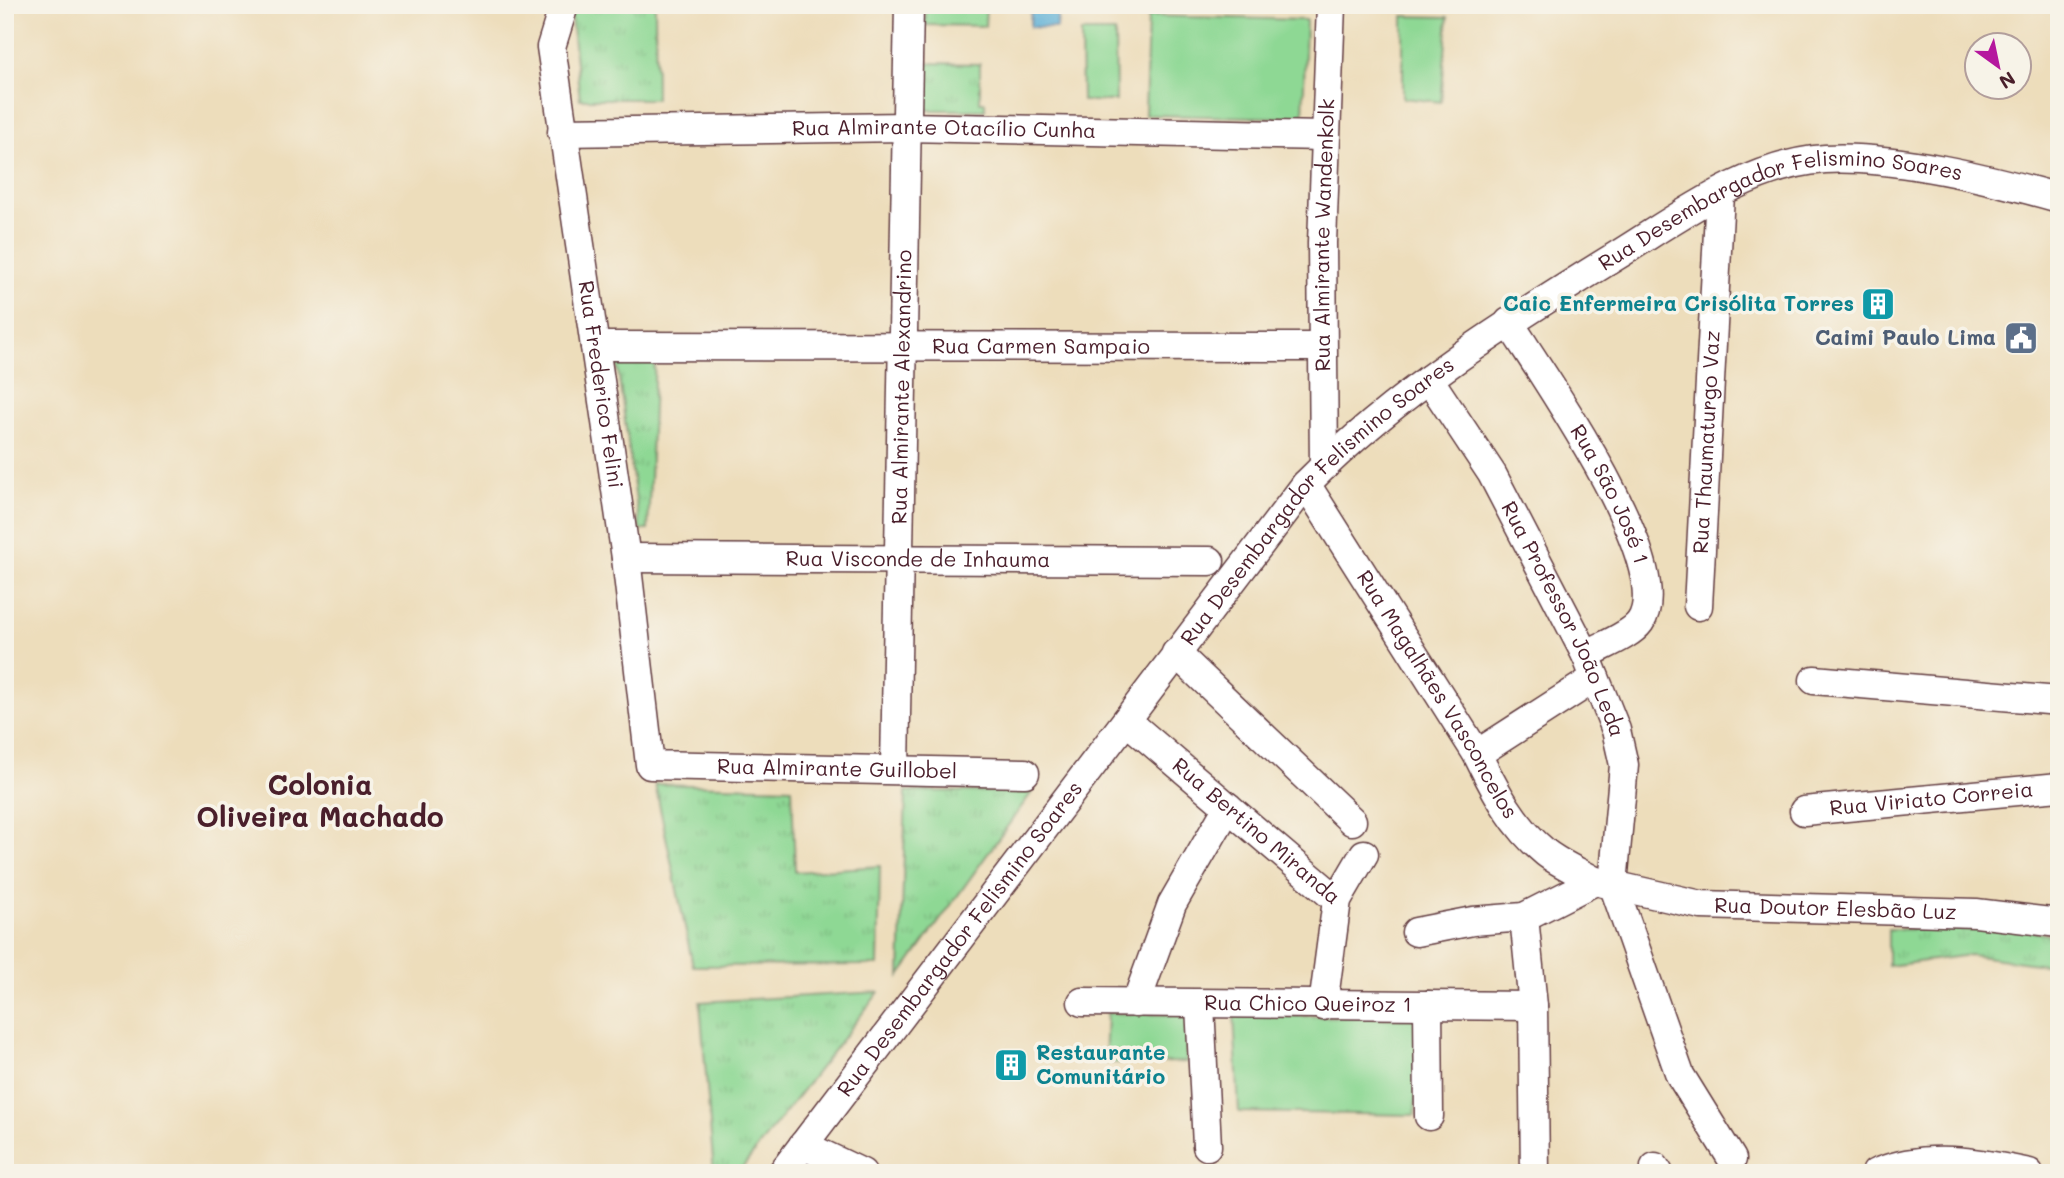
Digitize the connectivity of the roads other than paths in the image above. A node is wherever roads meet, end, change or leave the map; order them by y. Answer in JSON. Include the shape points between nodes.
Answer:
{"nodes":[{"id":1,"x":564,"y":5,"type":"edge"},
{"id":2,"x":909,"y":5,"type":"edge"},
{"id":3,"x":1331,"y":5,"type":"edge"},
{"id":4,"x":905,"y":127,"type":"junction"},
{"id":5,"x":562,"y":132,"type":"junction"},
{"id":6,"x":1324,"y":136,"type":"junction"},
{"id":7,"x":1720,"y":194,"type":"junction"},
{"id":8,"x":2059,"y":198,"type":"edge"},
{"id":9,"x":1509,"y":322,"type":"junction"},
{"id":10,"x":902,"y":345,"type":"junction"},
{"id":11,"x":595,"y":346,"type":"junction"},
{"id":12,"x":1321,"y":347,"type":"junction"},
{"id":13,"x":1429,"y":379,"type":"junction"},
{"id":14,"x":1315,"y":475,"type":"junction"},
{"id":15,"x":626,"y":558,"type":"junction"},
{"id":16,"x":899,"y":561,"type":"junction"},
{"id":17,"x":1210,"y":561,"type":"dead end"},
{"id":18,"x":1698,"y":606,"type":"dead end"},
{"id":19,"x":1176,"y":653,"type":"junction"},
{"id":20,"x":1590,"y":666,"type":"junction"},
{"id":21,"x":1814,"y":680,"type":"dead end"},
{"id":22,"x":2059,"y":701,"type":"edge"},
{"id":23,"x":1127,"y":721,"type":"junction"},
{"id":24,"x":1477,"y":754,"type":"junction"},
{"id":25,"x":650,"y":765,"type":"joint"},
{"id":26,"x":895,"y":769,"type":"junction"},
{"id":27,"x":1025,"y":773,"type":"dead end"},
{"id":28,"x":2059,"y":787,"type":"edge"},
{"id":29,"x":1228,"y":807,"type":"junction"},
{"id":30,"x":1804,"y":811,"type":"dead end"},
{"id":31,"x":1352,"y":821,"type":"dead end"},
{"id":32,"x":1364,"y":854,"type":"dead end"},
{"id":33,"x":1604,"y":883,"type":"junction"},
{"id":34,"x":1336,"y":900,"type":"junction"},
{"id":35,"x":1524,"y":917,"type":"junction"},
{"id":36,"x":2059,"y":923,"type":"edge"},
{"id":37,"x":1416,"y":932,"type":"dead end"},
{"id":38,"x":1082,"y":1002,"type":"dead end"},
{"id":39,"x":1136,"y":1003,"type":"junction"},
{"id":40,"x":1200,"y":1005,"type":"junction"},
{"id":41,"x":1428,"y":1005,"type":"junction"},
{"id":42,"x":1323,"y":1006,"type":"junction"},
{"id":43,"x":1533,"y":1006,"type":"junction"},
{"id":44,"x":1429,"y":1116,"type":"dead end"},
{"id":45,"x":803,"y":1145,"type":"junction"},
{"id":46,"x":1207,"y":1146,"type":"dead end"},
{"id":47,"x":1732,"y":1158,"type":"dead end"},
{"id":48,"x":782,"y":1173,"type":"edge"},
{"id":49,"x":862,"y":1173,"type":"edge"},
{"id":50,"x":1535,"y":1173,"type":"edge"},
{"id":51,"x":1876,"y":1173,"type":"edge"},
{"id":52,"x":2029,"y":1173,"type":"edge"}],
"edges":[{"from":1,"to":5,"type":"street","name":"Rua Frederico Felini","via":[[551,47]]},
{"from":2,"to":4,"type":"street","name":"Rua Almirante Alexandrino"},
{"from":3,"to":6,"type":"street","name":"Rua Almirante Wandenkolk"},
{"from":4,"to":5,"type":"street","name":"Rua Almirante Otacílio Cunha"},
{"from":4,"to":6,"type":"street","name":"Rua Almirante Otacílio Cunha"},
{"from":4,"to":10,"type":"street","name":"Rua Almirante Alexandrino"},
{"from":5,"to":11,"type":"street","name":"Rua Frederico Felini"},
{"from":6,"to":12,"type":"street","name":"Rua Almirante Wandenkolk"},
{"from":7,"to":8,"type":"street","name":"Rua Desembargador Felismino Soares","via":[[1785,166],[1824,159],[1865,159],[1974,177]]},
{"from":7,"to":9,"type":"street","name":"Rua Desembargador Felismino Soares"},
{"from":7,"to":18,"type":"street","name":"Rua Thaumaturgo Vaz"},
{"from":9,"to":13,"type":"street","name":"Rua Desembargador Felismino Soares"},
{"from":9,"to":20,"type":"street","name":"Rua São José 1","via":[[1614,492],[1640,558],[1646,605],[1640,623]]},
{"from":10,"to":11,"type":"street","name":"Rua Carmen Sampaio"},
{"from":10,"to":12,"type":"street","name":"Rua Carmen Sampaio"},
{"from":10,"to":16,"type":"street","name":"Rua Almirante Alexandrino"},
{"from":11,"to":15,"type":"street","name":"Rua Frederico Felini"},
{"from":12,"to":14,"type":"street","name":"Rua Almirante Wandenkolk"},
{"from":13,"to":14,"type":"street","name":"Rua Desembargador Felismino Soares"},
{"from":13,"to":20,"type":"street","name":"Rua Professor João Leda","via":[[1492,474]]},
{"from":14,"to":19,"type":"street","name":"Rua Desembargador Felismino Soares"},
{"from":14,"to":24,"type":"street","name":"Rua Magalhães Vasconcelos"},
{"from":15,"to":16,"type":"street","name":"Rua Visconde de Inhauma"},
{"from":15,"to":25,"type":"street","name":"Rua Frederico Felini"},
{"from":16,"to":17,"type":"street","name":"Rua Visconde de Inhauma"},
{"from":16,"to":26,"type":"street","name":"Rua Almirante Alexandrino"},
{"from":19,"to":23,"type":"street","name":"Rua Desembargador Felismino Soares"},
{"from":19,"to":31,"type":"street"},
{"from":20,"to":24,"type":"street","name":"Rua São José 1"},
{"from":20,"to":33,"type":"street","name":"Rua Professor João Leda","via":[[1616,730],[1624,765]]},
{"from":21,"to":22,"type":"street"},
{"from":23,"to":29,"type":"street","name":"Rua Bertino Miranda"},
{"from":23,"to":45,"type":"street","name":"Rua Desembargador Felismino Soares"},
{"from":24,"to":33,"type":"street","name":"Rua Magalhães Vasconcelos","via":[[1496,794],[1547,853]]},
{"from":25,"to":26,"type":"street","name":"Rua Almirante Guillobel"},
{"from":26,"to":27,"type":"street","name":"Rua Almirante Guillobel"},
{"from":28,"to":30,"type":"street","name":"Rua Viriato Correia"},
{"from":29,"to":34,"type":"street","name":"Rua Bertino Miranda"},
{"from":29,"to":39,"type":"street","via":[[1172,904]]},
{"from":32,"to":34,"type":"street"},
{"from":33,"to":35,"type":"street"},
{"from":33,"to":36,"type":"street","name":"Rua Doutor Elesbão Luz","via":[[1701,905],[1976,913]]},
{"from":33,"to":47,"type":"street","via":[[1680,1075]]},
{"from":34,"to":42,"type":"street","name":"Rua Bertino Miranda"},
{"from":35,"to":37,"type":"street"},
{"from":35,"to":43,"type":"street"},
{"from":38,"to":39,"type":"street","name":"Rua Chico Queiroz 1"},
{"from":39,"to":40,"type":"street","name":"Rua Chico Queiroz 1"},
{"from":40,"to":42,"type":"street","name":"Rua Chico Queiroz 1"},
{"from":40,"to":46,"type":"street"},
{"from":41,"to":42,"type":"street","name":"Rua Chico Queiroz 1"},
{"from":41,"to":43,"type":"street","name":"Rua Chico Queiroz 1"},
{"from":41,"to":44,"type":"street"},
{"from":43,"to":50,"type":"street"},
{"from":45,"to":48,"type":"street","name":"Rua Desembargador Felismino Soares"},
{"from":45,"to":49,"type":"street"},
{"from":51,"to":52,"type":"street","via":[[1925,1161],[1970,1161]]}]}
